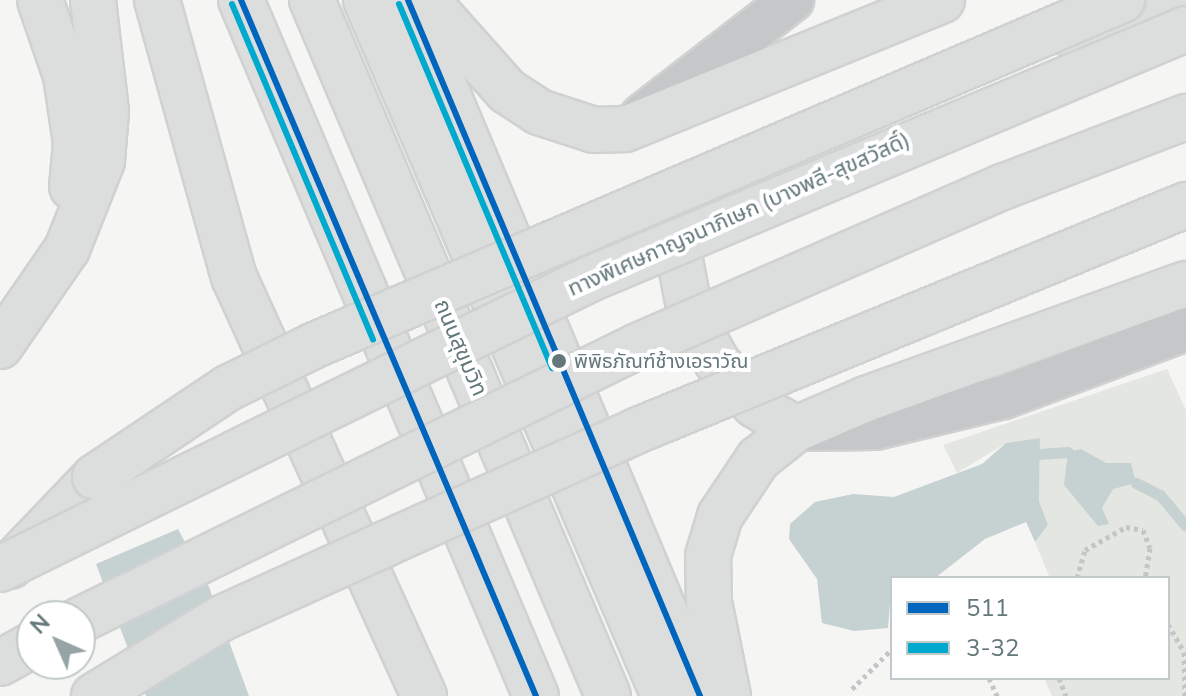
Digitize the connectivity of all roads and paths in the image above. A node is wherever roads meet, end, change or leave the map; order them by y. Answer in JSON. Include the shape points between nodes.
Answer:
{"nodes":[{"id":1,"x":40,"y":0,"type":"edge"},
{"id":2,"x":93,"y":0,"type":"edge"},
{"id":3,"x":157,"y":0,"type":"edge"},
{"id":4,"x":241,"y":0,"type":"edge"},
{"id":5,"x":312,"y":0,"type":"edge"},
{"id":6,"x":366,"y":0,"type":"edge"},
{"id":7,"x":408,"y":0,"type":"edge"},
{"id":8,"x":426,"y":0,"type":"edge"},
{"id":9,"x":792,"y":0,"type":"edge"},
{"id":10,"x":942,"y":0,"type":"edge"},
{"id":11,"x":1122,"y":0,"type":"edge"},
{"id":12,"x":1179,"y":0,"type":"edge"},
{"id":13,"x":1186,"y":29,"type":"edge"},
{"id":14,"x":1186,"y":117,"type":"edge"},
{"id":15,"x":625,"y":129,"type":"junction"},
{"id":16,"x":1186,"y":205,"type":"edge"},
{"id":17,"x":67,"y":249,"type":"junction"},
{"id":18,"x":1186,"y":284,"type":"edge"},
{"id":19,"x":1186,"y":329,"type":"edge"},
{"id":20,"x":0,"y":346,"type":"edge"},
{"id":21,"x":796,"y":429,"type":"junction"},
{"id":22,"x":0,"y":569,"type":"edge"},
{"id":23,"x":1078,"y":576,"type":"edge"},
{"id":24,"x":1145,"y":576,"type":"edge"},
{"id":25,"x":0,"y":581,"type":"edge"},
{"id":26,"x":96,"y":612,"type":"edge"},
{"id":27,"x":1170,"y":628,"type":"edge"},
{"id":28,"x":890,"y":651,"type":"edge"},
{"id":29,"x":852,"y":689,"type":"dead end"},
{"id":30,"x":94,"y":696,"type":"edge"},
{"id":31,"x":424,"y":696,"type":"edge"},
{"id":32,"x":536,"y":696,"type":"edge"},
{"id":33,"x":608,"y":696,"type":"edge"},
{"id":34,"x":664,"y":696,"type":"edge"},
{"id":35,"x":700,"y":696,"type":"edge"},
{"id":36,"x":728,"y":696,"type":"edge"},
{"id":37,"x":1185,"y":696,"type":"edge"}],
"edges":[{"from":1,"to":17,"type":"highway","via":[[66,76],[76,143]]},
{"from":2,"to":17,"type":"highway","via":[[106,111],[102,161]]},
{"from":3,"to":31,"type":"highway","via":[[234,277]]},
{"from":4,"to":32,"type":"highway"},
{"from":5,"to":33,"type":"highway","name":"ถนนสุขุมวิท"},
{"from":6,"to":34,"type":"highway","bridge":true},
{"from":7,"to":35,"type":"highway"},
{"from":8,"to":15,"type":"highway","via":[[475,61],[539,112],[594,130]]},
{"from":9,"to":15,"type":"street"},
{"from":10,"to":15,"type":"highway"},
{"from":11,"to":25,"type":"highway","bridge":true,"via":[[649,198],[228,388],[95,477]]},
{"from":12,"to":21,"type":"highway","via":[[677,205],[672,218],[690,312],[717,362],[755,405]]},
{"from":13,"to":22,"type":"highway","name":"ทางพิเศษกาญจนาภิเษก (บางพลี-สุขสวัสดิ์)","bridge":true,"via":[[592,278]]},
{"from":14,"to":26,"type":"highway","bridge":true,"via":[[1005,186],[638,346]]},
{"from":16,"to":30,"type":"highway","bridge":true,"via":[[412,531],[220,619]]},
{"from":17,"to":20,"type":"highway"},
{"from":18,"to":21,"type":"highway"},
{"from":19,"to":21,"type":"street","via":[[1004,397],[875,428]]},
{"from":21,"to":36,"type":"highway","via":[[738,483],[708,556],[709,602]]},
{"from":23,"to":24,"type":"path","via":[[1085,550],[1126,527],[1143,530],[1150,548]]},
{"from":27,"to":37,"type":"path","via":[[1184,652]]},
{"from":28,"to":29,"type":"path"}]}
